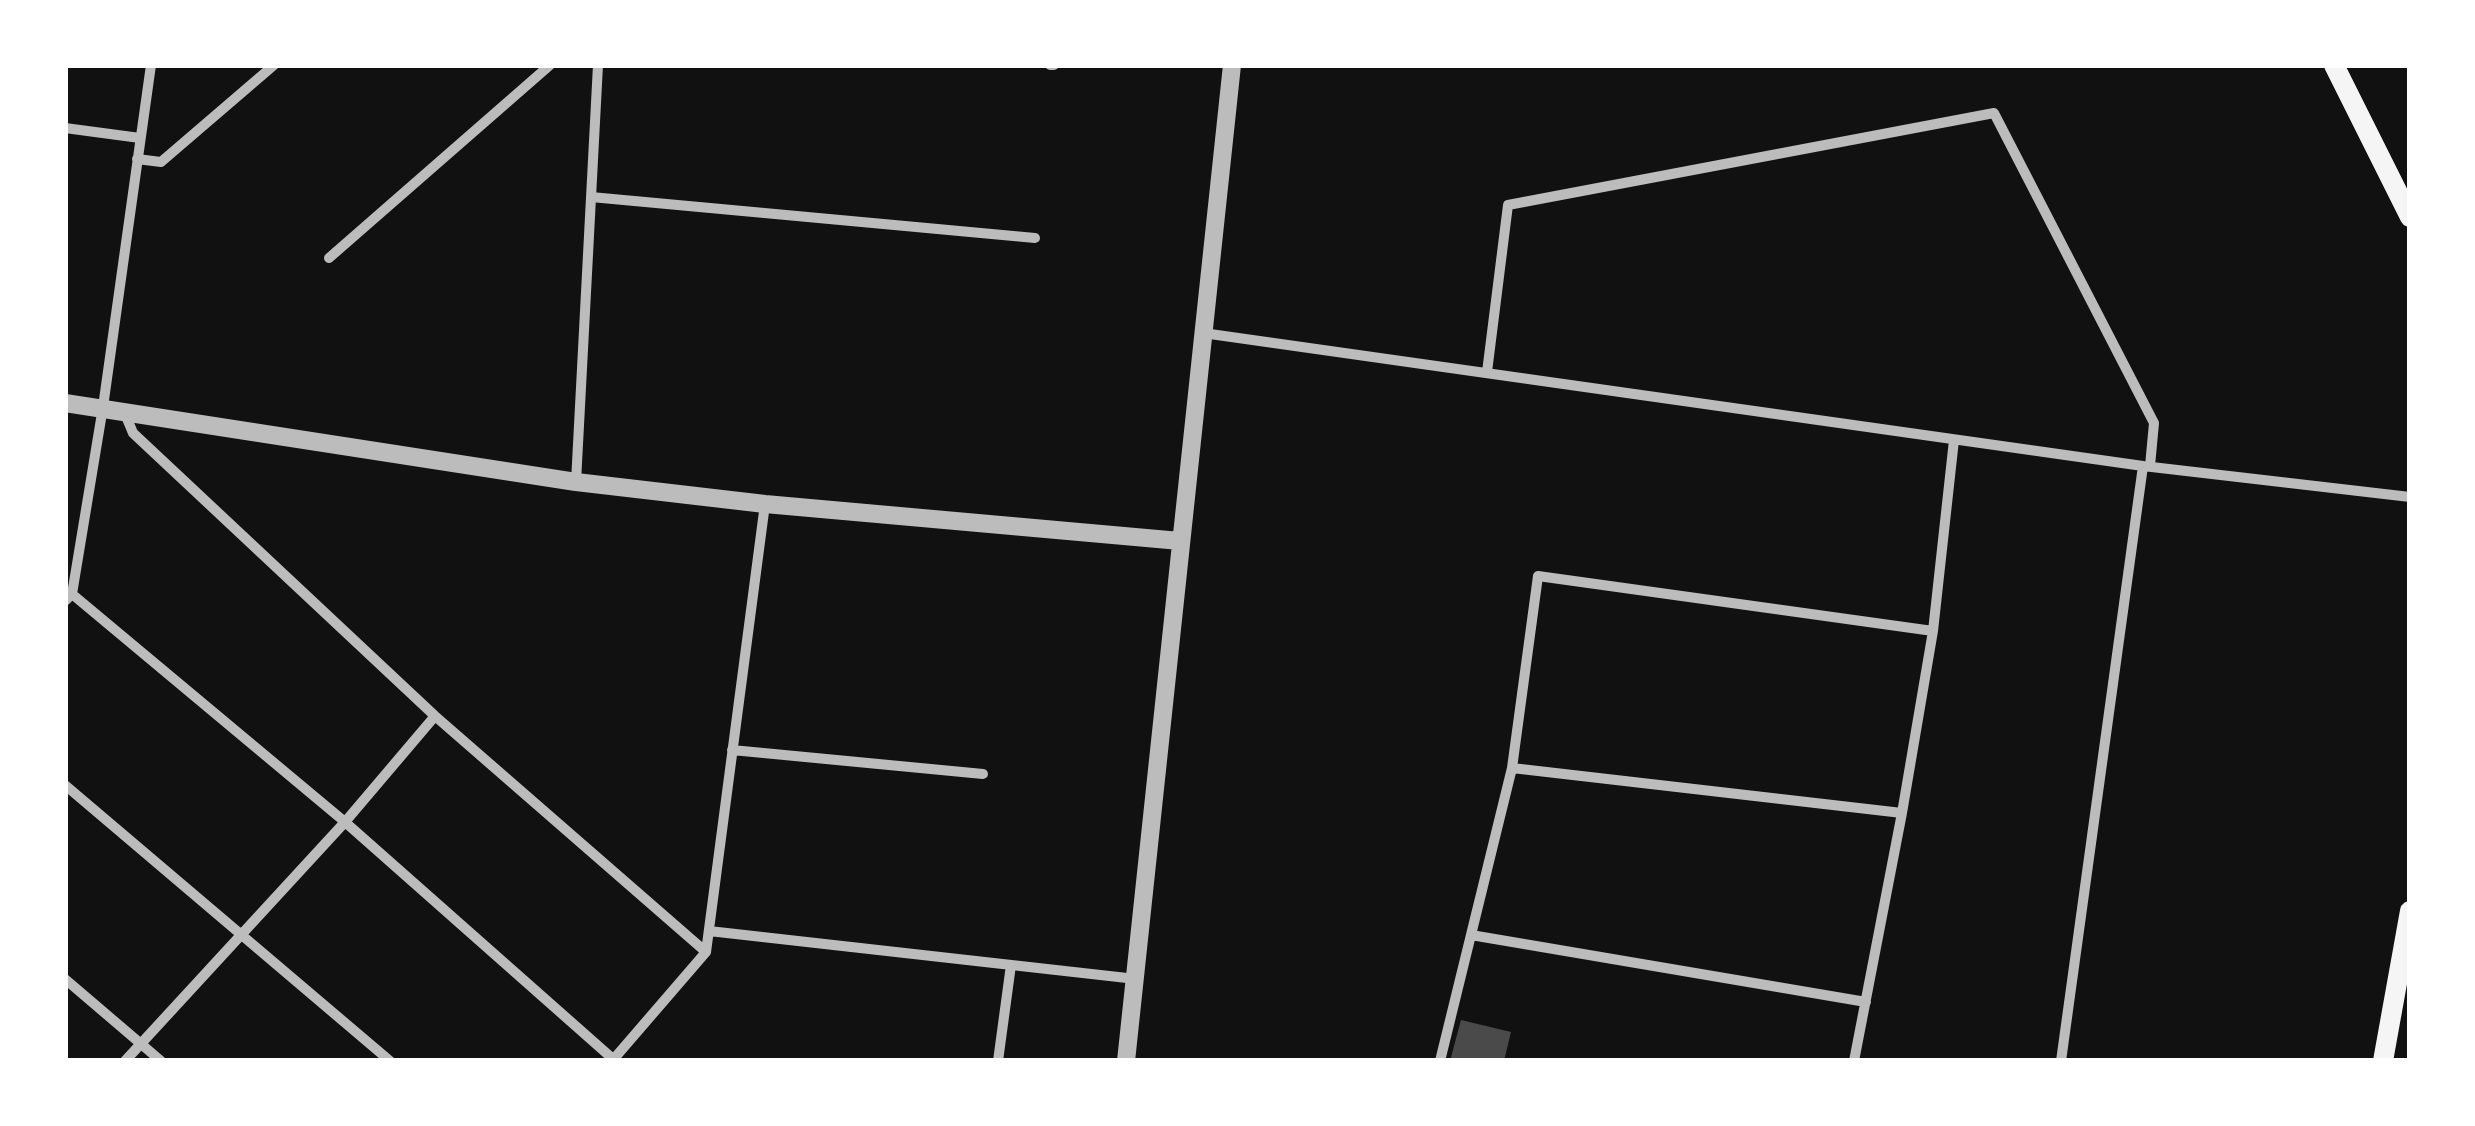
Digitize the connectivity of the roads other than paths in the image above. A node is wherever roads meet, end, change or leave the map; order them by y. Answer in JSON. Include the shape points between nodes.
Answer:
{"nodes":[{"id":1,"x":151,"y":65,"type":"edge"},
{"id":2,"x":274,"y":65,"type":"edge"},
{"id":3,"x":550,"y":65,"type":"edge"},
{"id":4,"x":598,"y":65,"type":"edge"},
{"id":5,"x":1233,"y":65,"type":"edge"},
{"id":6,"x":2334,"y":65,"type":"edge"},
{"id":7,"x":65,"y":128,"type":"edge"},
{"id":8,"x":140,"y":138,"type":"junction"},
{"id":9,"x":136,"y":159,"type":"junction"},
{"id":10,"x":591,"y":197,"type":"junction"},
{"id":11,"x":2410,"y":217,"type":"edge"},
{"id":12,"x":1035,"y":238,"type":"dead end"},
{"id":13,"x":329,"y":258,"type":"dead end"},
{"id":14,"x":1203,"y":333,"type":"junction"},
{"id":15,"x":1486,"y":372,"type":"junction"},
{"id":16,"x":65,"y":403,"type":"edge"},
{"id":17,"x":103,"y":408,"type":"junction"},
{"id":18,"x":123,"y":410,"type":"junction"},
{"id":19,"x":1954,"y":440,"type":"junction"},
{"id":20,"x":2146,"y":466,"type":"junction"},
{"id":21,"x":576,"y":482,"type":"junction"},
{"id":22,"x":2410,"y":498,"type":"edge"},
{"id":23,"x":765,"y":504,"type":"junction"},
{"id":24,"x":1180,"y":541,"type":"junction"},
{"id":25,"x":68,"y":597,"type":"edge"},
{"id":26,"x":1933,"y":631,"type":"junction"},
{"id":27,"x":435,"y":716,"type":"junction"},
{"id":28,"x":732,"y":750,"type":"junction"},
{"id":29,"x":1512,"y":768,"type":"junction"},
{"id":30,"x":983,"y":774,"type":"dead end"},
{"id":31,"x":65,"y":785,"type":"edge"},
{"id":32,"x":1902,"y":814,"type":"junction"},
{"id":33,"x":345,"y":822,"type":"junction"},
{"id":34,"x":2410,"y":915,"type":"edge"},
{"id":35,"x":709,"y":931,"type":"junction"},
{"id":36,"x":1471,"y":935,"type":"junction"},
{"id":37,"x":242,"y":936,"type":"junction"},
{"id":38,"x":706,"y":952,"type":"junction"},
{"id":39,"x":1012,"y":965,"type":"junction"},
{"id":40,"x":65,"y":979,"type":"edge"},
{"id":41,"x":1136,"y":979,"type":"junction"},
{"id":42,"x":1866,"y":1002,"type":"junction"},
{"id":43,"x":141,"y":1043,"type":"junction"},
{"id":44,"x":612,"y":1060,"type":"edge"},
{"id":45,"x":125,"y":1061,"type":"edge"},
{"id":46,"x":161,"y":1061,"type":"edge"},
{"id":47,"x":390,"y":1061,"type":"edge"},
{"id":48,"x":998,"y":1061,"type":"edge"},
{"id":49,"x":1126,"y":1061,"type":"edge"},
{"id":50,"x":1440,"y":1061,"type":"edge"},
{"id":51,"x":1854,"y":1061,"type":"edge"},
{"id":52,"x":2061,"y":1061,"type":"edge"},
{"id":53,"x":2384,"y":1061,"type":"edge"}],
"edges":[{"from":1,"to":8,"type":"street"},
{"from":2,"to":9,"type":"street","via":[[161,162]]},
{"from":3,"to":13,"type":"street"},
{"from":4,"to":10,"type":"street"},
{"from":5,"to":14,"type":"street"},
{"from":6,"to":11,"type":"main road"},
{"from":7,"to":8,"type":"street"},
{"from":8,"to":9,"type":"street"},
{"from":9,"to":17,"type":"street"},
{"from":10,"to":12,"type":"street"},
{"from":10,"to":21,"type":"street"},
{"from":14,"to":15,"type":"street"},
{"from":14,"to":24,"type":"street"},
{"from":15,"to":19,"type":"street"},
{"from":15,"to":20,"type":"street","via":[[1508,206],[1994,113],[2154,423]]},
{"from":16,"to":17,"type":"street"},
{"from":17,"to":18,"type":"street"},
{"from":17,"to":25,"type":"street"},
{"from":18,"to":21,"type":"street"},
{"from":18,"to":27,"type":"street","via":[[133,433]]},
{"from":19,"to":20,"type":"street"},
{"from":19,"to":26,"type":"street"},
{"from":20,"to":22,"type":"street"},
{"from":20,"to":52,"type":"street"},
{"from":21,"to":23,"type":"street"},
{"from":23,"to":24,"type":"street"},
{"from":23,"to":28,"type":"street"},
{"from":24,"to":41,"type":"street"},
{"from":25,"to":33,"type":"street"},
{"from":26,"to":29,"type":"street","via":[[1538,576]]},
{"from":26,"to":32,"type":"street"},
{"from":27,"to":33,"type":"street"},
{"from":27,"to":38,"type":"street"},
{"from":28,"to":30,"type":"street"},
{"from":28,"to":35,"type":"street"},
{"from":29,"to":32,"type":"street"},
{"from":29,"to":36,"type":"street"},
{"from":31,"to":37,"type":"street"},
{"from":32,"to":42,"type":"street"},
{"from":33,"to":37,"type":"street"},
{"from":33,"to":44,"type":"street"},
{"from":34,"to":53,"type":"main road"},
{"from":35,"to":38,"type":"street"},
{"from":35,"to":39,"type":"street"},
{"from":36,"to":42,"type":"street"},
{"from":36,"to":50,"type":"street"},
{"from":37,"to":43,"type":"street"},
{"from":37,"to":47,"type":"street"},
{"from":38,"to":44,"type":"street"},
{"from":39,"to":41,"type":"street"},
{"from":39,"to":48,"type":"street"},
{"from":40,"to":43,"type":"street"},
{"from":41,"to":49,"type":"street"},
{"from":42,"to":51,"type":"street"},
{"from":43,"to":45,"type":"street"},
{"from":43,"to":46,"type":"street"}]}
